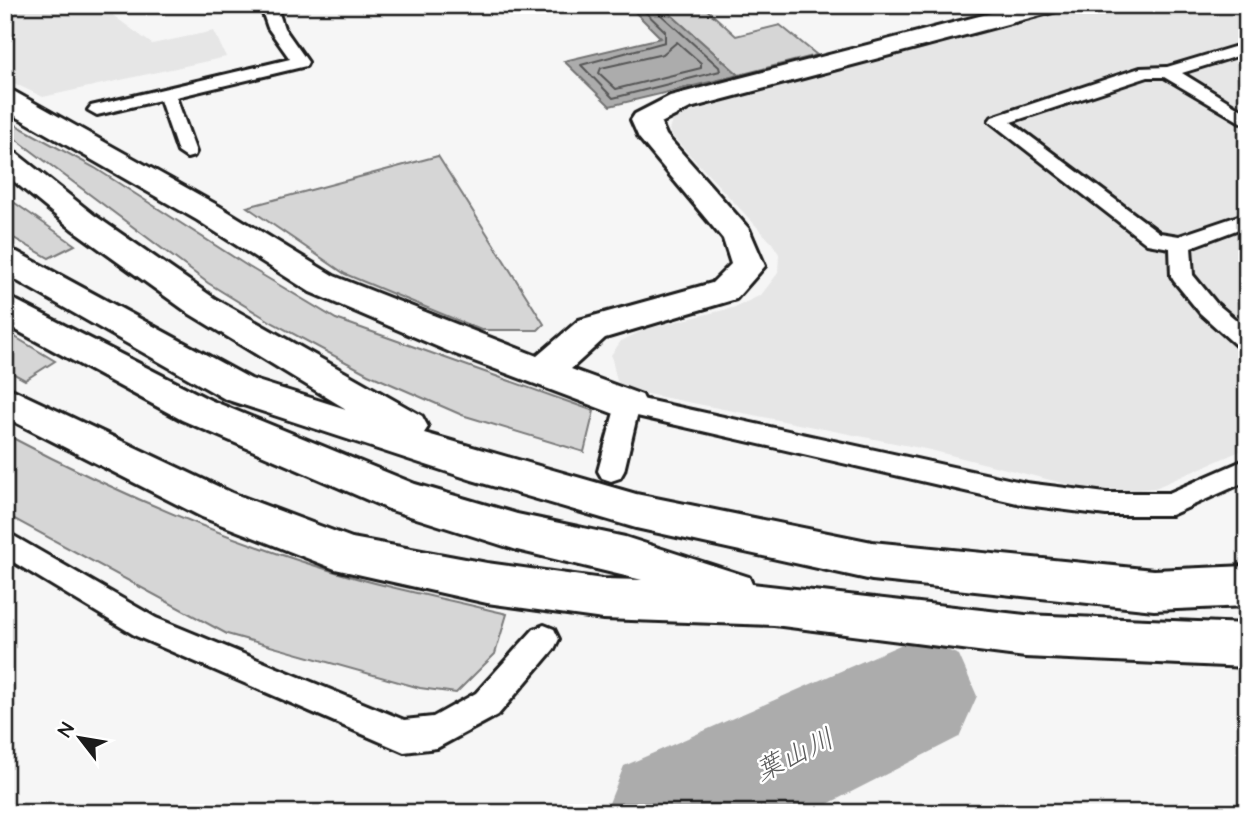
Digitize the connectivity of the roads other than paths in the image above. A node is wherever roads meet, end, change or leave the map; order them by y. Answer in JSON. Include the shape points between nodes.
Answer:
{"nodes":[{"id":1,"x":268,"y":5,"type":"edge"},
{"id":2,"x":1051,"y":5,"type":"edge"},
{"id":3,"x":1247,"y":48,"type":"edge"},
{"id":4,"x":1168,"y":72,"type":"junction"},
{"id":5,"x":166,"y":94,"type":"junction"},
{"id":6,"x":5,"y":98,"type":"edge"},
{"id":7,"x":97,"y":110,"type":"dead end"},
{"id":8,"x":1247,"y":121,"type":"edge"},
{"id":9,"x":187,"y":152,"type":"dead end"},
{"id":10,"x":5,"y":159,"type":"edge"},
{"id":11,"x":1247,"y":219,"type":"edge"},
{"id":12,"x":1180,"y":243,"type":"junction"},
{"id":13,"x":5,"y":260,"type":"edge"},
{"id":14,"x":5,"y":309,"type":"edge"},
{"id":15,"x":1247,"y":342,"type":"edge"},
{"id":16,"x":542,"y":373,"type":"junction"},
{"id":17,"x":5,"y":400,"type":"edge"},
{"id":18,"x":628,"y":405,"type":"junction"},
{"id":19,"x":472,"y":464,"type":"junction"},
{"id":20,"x":1247,"y":469,"type":"edge"},
{"id":21,"x":611,"y":471,"type":"dead end"},
{"id":22,"x":5,"y":543,"type":"edge"},
{"id":23,"x":1247,"y":586,"type":"edge"},
{"id":24,"x":775,"y":605,"type":"junction"},
{"id":25,"x":544,"y":639,"type":"dead end"},
{"id":26,"x":1247,"y":646,"type":"edge"}],
"edges":[{"from":1,"to":5,"type":"lane","via":[[276,28],[300,62]]},
{"from":2,"to":16,"type":"main road","via":[[680,102],[645,120],[653,138],[738,236],[748,266],[724,291],[592,329]]},
{"from":3,"to":4,"type":"lane"},
{"from":4,"to":8,"type":"lane"},
{"from":4,"to":12,"type":"lane","via":[[1146,72],[999,121],[1154,239]]},
{"from":5,"to":7,"type":"lane"},
{"from":5,"to":9,"type":"lane"},
{"from":6,"to":16,"type":"main road","via":[[208,213],[321,284]]},
{"from":10,"to":19,"type":"main road","via":[[83,222],[201,306]]},
{"from":11,"to":12,"type":"lane"},
{"from":12,"to":15,"type":"lane","via":[[1182,276],[1208,308]]},
{"from":13,"to":19,"type":"main road","via":[[238,389]]},
{"from":14,"to":24,"type":"main road","via":[[195,410],[406,498],[517,532],[625,556]]},
{"from":16,"to":18,"type":"main road"},
{"from":17,"to":24,"type":"main road","via":[[217,505],[350,556],[487,583],[603,599]]},
{"from":18,"to":20,"type":"lane","via":[[1026,494],[1106,504],[1171,504]]},
{"from":18,"to":21,"type":"lane"},
{"from":19,"to":23,"type":"main road","via":[[636,511],[872,561],[1154,590]]},
{"from":22,"to":25,"type":"lane","via":[[146,627],[404,736],[438,732],[487,704]]},
{"from":24,"to":26,"type":"main road","via":[[1025,636]]}]}
